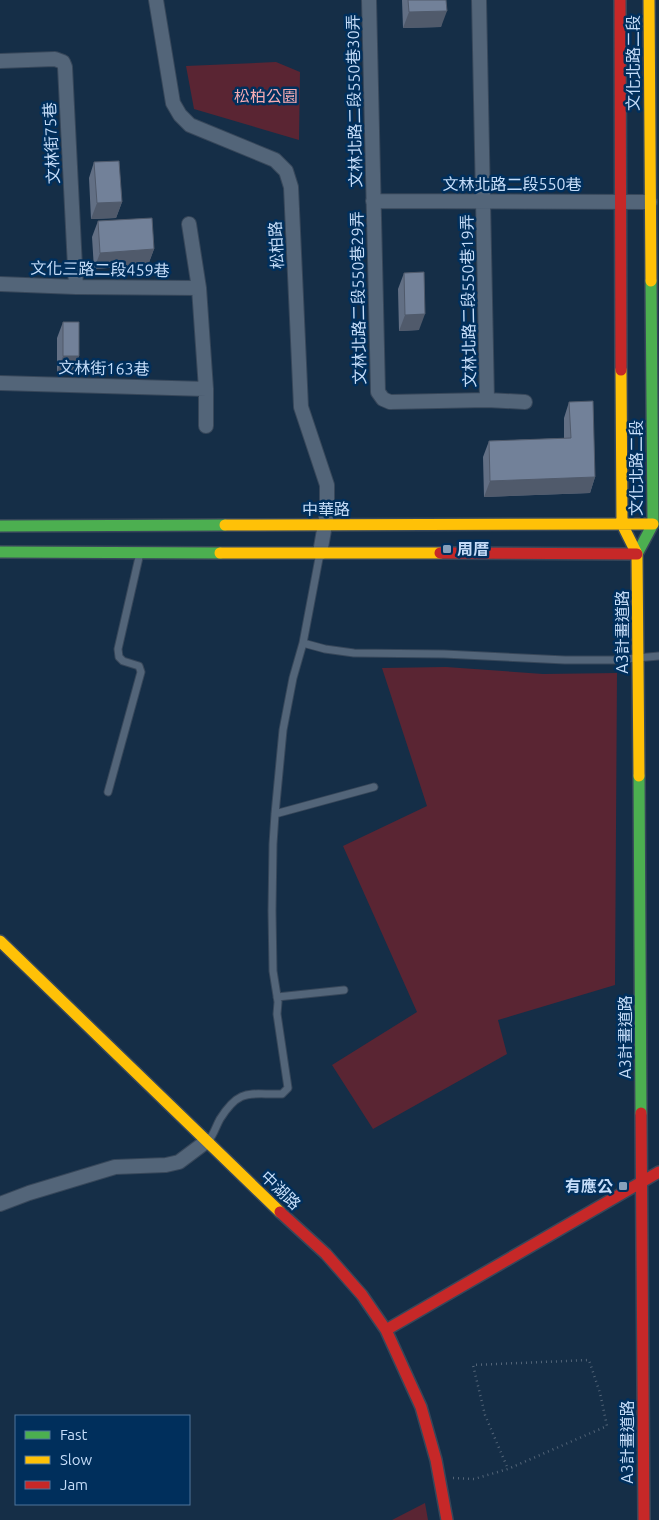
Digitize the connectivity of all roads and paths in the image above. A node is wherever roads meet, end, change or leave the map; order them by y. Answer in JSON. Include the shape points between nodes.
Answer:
{"nodes":[{"id":1,"x":156,"y":0,"type":"edge"},
{"id":2,"x":369,"y":0,"type":"edge"},
{"id":3,"x":479,"y":0,"type":"edge"},
{"id":4,"x":620,"y":0,"type":"edge"},
{"id":5,"x":649,"y":0,"type":"edge"},
{"id":6,"x":0,"y":61,"type":"edge"},
{"id":7,"x":374,"y":201,"type":"junction"},
{"id":8,"x":484,"y":201,"type":"junction"},
{"id":9,"x":621,"y":202,"type":"junction"},
{"id":10,"x":650,"y":202,"type":"junction"},
{"id":11,"x":189,"y":224,"type":"dead end"},
{"id":12,"x":0,"y":284,"type":"edge"},
{"id":13,"x":76,"y":287,"type":"junction"},
{"id":14,"x":199,"y":288,"type":"junction"},
{"id":15,"x":0,"y":383,"type":"edge"},
{"id":16,"x":206,"y":388,"type":"junction"},
{"id":17,"x":487,"y":400,"type":"junction"},
{"id":18,"x":525,"y":402,"type":"dead end"},
{"id":19,"x":206,"y":426,"type":"dead end"},
{"id":20,"x":622,"y":524,"type":"junction"},
{"id":21,"x":653,"y":524,"type":"junction"},
{"id":22,"x":324,"y":525,"type":"junction"},
{"id":23,"x":0,"y":526,"type":"edge"},
{"id":24,"x":0,"y":552,"type":"edge"},
{"id":25,"x":140,"y":553,"type":"junction"},
{"id":26,"x":320,"y":553,"type":"junction"},
{"id":27,"x":638,"y":554,"type":"junction"},
{"id":28,"x":303,"y":643,"type":"junction"},
{"id":29,"x":659,"y":656,"type":"edge"},
{"id":30,"x":638,"y":658,"type":"junction"},
{"id":31,"x":374,"y":787,"type":"dead end"},
{"id":32,"x":108,"y":792,"type":"dead end"},
{"id":33,"x":275,"y":814,"type":"junction"},
{"id":34,"x":0,"y":941,"type":"edge"},
{"id":35,"x":344,"y":990,"type":"dead end"},
{"id":36,"x":278,"y":997,"type":"junction"},
{"id":37,"x":207,"y":1142,"type":"junction"},
{"id":38,"x":659,"y":1172,"type":"edge"},
{"id":39,"x":642,"y":1182,"type":"junction"},
{"id":40,"x":0,"y":1204,"type":"edge"},
{"id":41,"x":386,"y":1330,"type":"junction"},
{"id":42,"x":508,"y":1469,"type":"junction"},
{"id":43,"x":439,"y":1478,"type":"junction"},
{"id":44,"x":447,"y":1520,"type":"edge"},
{"id":45,"x":644,"y":1520,"type":"edge"}],
"edges":[{"from":1,"to":22,"type":"street","name":"松柏路","via":[[173,103],[180,115],[190,125],[275,160],[286,172],[291,187],[301,407],[327,485]]},
{"from":2,"to":7,"type":"street","name":"文林北路二段550巷30弄"},
{"from":3,"to":8,"type":"street","name":"文林北路二段550巷19弄"},
{"from":4,"to":9,"type":"street","name":"文化北路二段"},
{"from":5,"to":10,"type":"street","name":"文化北路二段"},
{"from":6,"to":13,"type":"street","name":"文林街75巷","via":[[56,59],[65,66]]},
{"from":7,"to":8,"type":"street","name":"文林北路二段550巷"},
{"from":7,"to":17,"type":"street","name":"文林北路二段550巷29弄","via":[[378,392],[390,402]]},
{"from":8,"to":9,"type":"street","name":"文林北路二段550巷"},
{"from":8,"to":17,"type":"street","name":"文林北路二段550巷19弄"},
{"from":9,"to":10,"type":"street","name":"文林北路二段550巷"},
{"from":9,"to":20,"type":"street","name":"文化北路二段"},
{"from":10,"to":21,"type":"street","name":"文化北路二段"},
{"from":11,"to":14,"type":"street"},
{"from":12,"to":13,"type":"street","name":"文化三路二段459巷"},
{"from":13,"to":14,"type":"street","name":"文化三路二段459巷"},
{"from":14,"to":16,"type":"street"},
{"from":15,"to":16,"type":"street","name":"文林街163巷"},
{"from":16,"to":19,"type":"street"},
{"from":17,"to":18,"type":"street","name":"文林北路二段550巷29弄"},
{"from":20,"to":21,"type":"street","name":"中華路"},
{"from":20,"to":22,"type":"street","name":"中華路"},
{"from":20,"to":27,"type":"street","name":"文化北路二段"},
{"from":21,"to":27,"type":"street","name":"文化北路二段"},
{"from":22,"to":23,"type":"street","name":"中華路"},
{"from":22,"to":26,"type":"street","name":"松柏路"},
{"from":24,"to":25,"type":"street"},
{"from":25,"to":26,"type":"street"},
{"from":25,"to":32,"type":"lane","via":[[118,657],[139,666],[141,672]]},
{"from":26,"to":27,"type":"street"},
{"from":26,"to":28,"type":"lane"},
{"from":27,"to":30,"type":"street","name":"A3計畫道路"},
{"from":28,"to":30,"type":"lane","via":[[354,652],[565,660]]},
{"from":28,"to":33,"type":"lane","via":[[283,730]]},
{"from":29,"to":30,"type":"lane"},
{"from":30,"to":39,"type":"street","name":"A3計畫道路"},
{"from":31,"to":33,"type":"lane"},
{"from":33,"to":36,"type":"lane","via":[[272,911],[273,971]]},
{"from":34,"to":37,"type":"street","name":"中湖路"},
{"from":35,"to":36,"type":"lane"},
{"from":36,"to":37,"type":"lane","via":[[277,1014],[288,1088],[282,1094],[254,1093],[238,1098],[220,1119]]},
{"from":37,"to":40,"type":"street","via":[[179,1162],[114,1167]]},
{"from":37,"to":41,"type":"street","name":"中湖路","via":[[326,1254],[362,1295]]},
{"from":38,"to":39,"type":"street"},
{"from":39,"to":41,"type":"street"},
{"from":39,"to":45,"type":"street","name":"A3計畫道路"},
{"from":41,"to":43,"type":"street","name":"中湖路","via":[[421,1407]]},
{"from":42,"to":42,"type":"path","via":[[607,1426],[589,1360],[473,1365],[485,1415]]},
{"from":42,"to":43,"type":"path","via":[[474,1479]]},
{"from":43,"to":44,"type":"street","name":"中湖路"}]}
